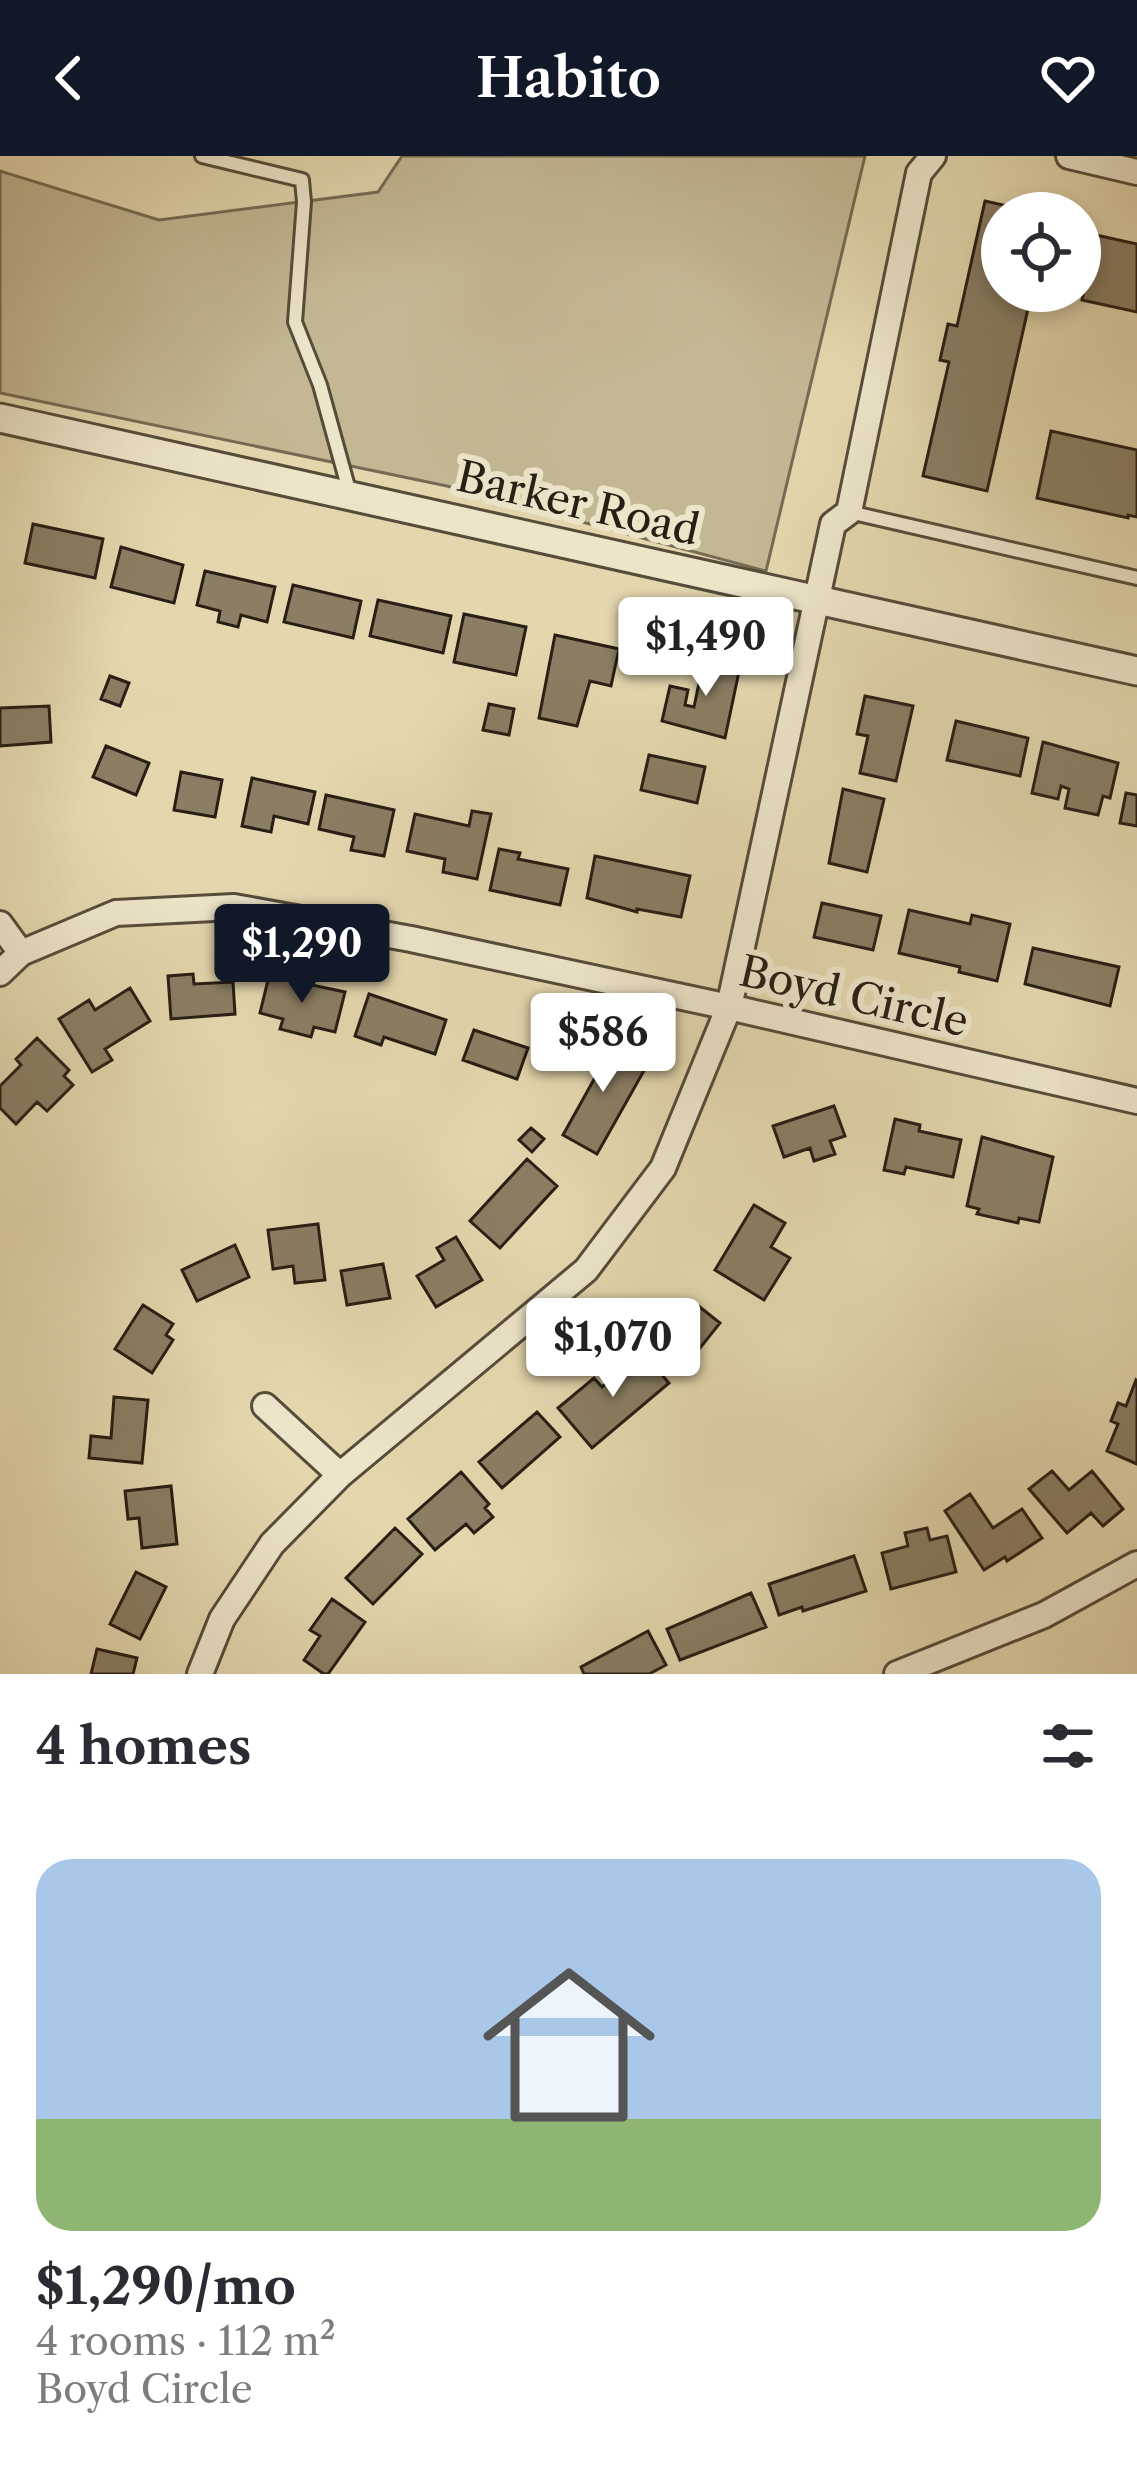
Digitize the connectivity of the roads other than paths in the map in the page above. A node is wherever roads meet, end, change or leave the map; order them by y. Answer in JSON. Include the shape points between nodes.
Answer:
{"nodes":[{"id":1,"x":202,"y":156,"type":"edge"},
{"id":2,"x":933,"y":156,"type":"edge"},
{"id":3,"x":1069,"y":156,"type":"edge"},
{"id":4,"x":1137,"y":172,"type":"edge"},
{"id":5,"x":0,"y":418,"type":"edge"},
{"id":6,"x":351,"y":496,"type":"junction"},
{"id":7,"x":849,"y":512,"type":"junction"},
{"id":8,"x":1137,"y":578,"type":"edge"},
{"id":9,"x":816,"y":599,"type":"junction"},
{"id":10,"x":1137,"y":671,"type":"edge"},
{"id":11,"x":0,"y":924,"type":"edge"},
{"id":12,"x":21,"y":953,"type":"junction"},
{"id":13,"x":0,"y":973,"type":"edge"},
{"id":14,"x":729,"y":1007,"type":"junction"},
{"id":15,"x":1137,"y":1101,"type":"edge"},
{"id":16,"x":265,"y":1406,"type":"dead end"},
{"id":17,"x":340,"y":1475,"type":"junction"},
{"id":18,"x":1137,"y":1564,"type":"edge"},
{"id":19,"x":200,"y":1674,"type":"edge"},
{"id":20,"x":897,"y":1674,"type":"edge"}],
"edges":[{"from":1,"to":6,"type":"lane","via":[[302,180],[295,322]]},
{"from":2,"to":7,"type":"street","via":[[919,172]]},
{"from":3,"to":4,"type":"street"},
{"from":5,"to":6,"type":"street","name":"Barker Road"},
{"from":6,"to":9,"type":"street","name":"Barker Road"},
{"from":7,"to":8,"type":"lane"},
{"from":7,"to":9,"type":"street","via":[[833,524]]},
{"from":9,"to":10,"type":"street","name":"Barker Road"},
{"from":9,"to":14,"type":"street"},
{"from":11,"to":12,"type":"street"},
{"from":12,"to":13,"type":"street","name":"Boyd Circle"},
{"from":12,"to":14,"type":"street","name":"Boyd Circle","via":[[116,914],[235,907]]},
{"from":14,"to":15,"type":"street","name":"Boyd Circle"},
{"from":14,"to":17,"type":"street","via":[[663,1168],[586,1270]]},
{"from":16,"to":17,"type":"street"},
{"from":17,"to":19,"type":"street","via":[[272,1544],[222,1619]]},
{"from":18,"to":20,"type":"street","via":[[1044,1615]]}]}
